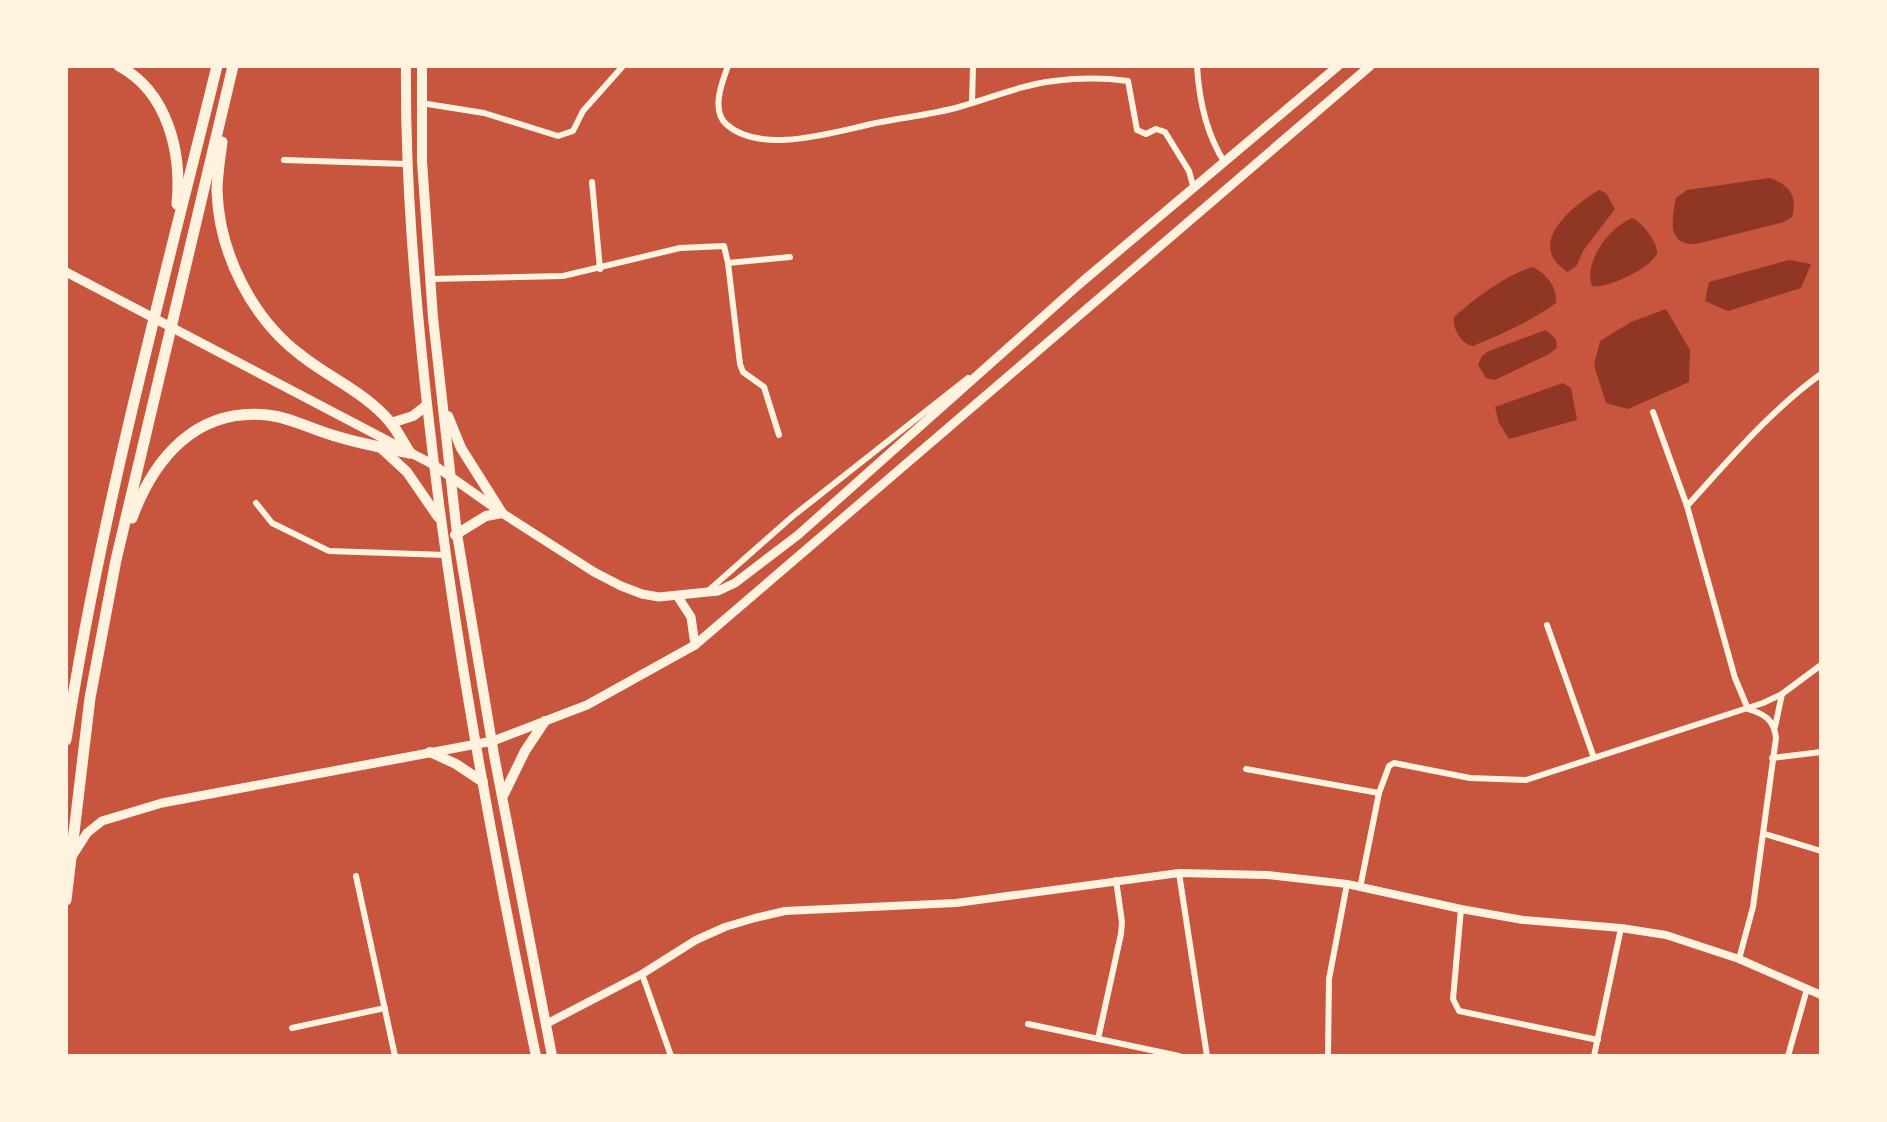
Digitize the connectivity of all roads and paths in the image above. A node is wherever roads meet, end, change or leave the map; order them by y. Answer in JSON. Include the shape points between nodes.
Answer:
{"nodes":[{"id":1,"x":119,"y":66,"type":"edge"},
{"id":2,"x":217,"y":66,"type":"edge"},
{"id":3,"x":233,"y":66,"type":"edge"},
{"id":4,"x":406,"y":66,"type":"edge"},
{"id":5,"x":422,"y":66,"type":"edge"},
{"id":6,"x":623,"y":66,"type":"edge"},
{"id":7,"x":728,"y":66,"type":"edge"},
{"id":8,"x":973,"y":66,"type":"edge"},
{"id":9,"x":1197,"y":66,"type":"edge"},
{"id":10,"x":1338,"y":66,"type":"edge"},
{"id":11,"x":1370,"y":66,"type":"edge"},
{"id":12,"x":229,"y":85,"type":"junction"},
{"id":13,"x":421,"y":103,"type":"junction"},
{"id":14,"x":972,"y":103,"type":"junction"},
{"id":15,"x":284,"y":160,"type":"dead end"},
{"id":16,"x":1225,"y":163,"type":"junction"},
{"id":17,"x":406,"y":164,"type":"junction"},
{"id":18,"x":592,"y":182,"type":"dead end"},
{"id":19,"x":1194,"y":189,"type":"junction"},
{"id":20,"x":172,"y":247,"type":"junction"},
{"id":21,"x":790,"y":257,"type":"dead end"},
{"id":22,"x":728,"y":263,"type":"junction"},
{"id":23,"x":600,"y":269,"type":"junction"},
{"id":24,"x":66,"y":272,"type":"edge"},
{"id":25,"x":430,"y":279,"type":"junction"},
{"id":26,"x":1083,"y":281,"type":"junction"},
{"id":27,"x":1821,"y":374,"type":"edge"},
{"id":28,"x":443,"y":403,"type":"junction"},
{"id":29,"x":427,"y":405,"type":"junction"},
{"id":30,"x":938,"y":411,"type":"junction"},
{"id":31,"x":1653,"y":412,"type":"dead end"},
{"id":32,"x":391,"y":423,"type":"junction"},
{"id":33,"x":950,"y":424,"type":"junction"},
{"id":34,"x":779,"y":435,"type":"dead end"},
{"id":35,"x":381,"y":448,"type":"junction"},
{"id":36,"x":410,"y":453,"type":"junction"},
{"id":37,"x":434,"y":465,"type":"junction"},
{"id":38,"x":450,"y":475,"type":"junction"},
{"id":39,"x":256,"y":503,"type":"dead end"},
{"id":40,"x":1687,"y":506,"type":"junction"},
{"id":41,"x":502,"y":513,"type":"junction"},
{"id":42,"x":442,"y":522,"type":"junction"},
{"id":43,"x":457,"y":534,"type":"junction"},
{"id":44,"x":444,"y":542,"type":"junction"},
{"id":45,"x":446,"y":555,"type":"junction"},
{"id":46,"x":116,"y":560,"type":"junction"},
{"id":47,"x":707,"y":593,"type":"junction"},
{"id":48,"x":678,"y":597,"type":"junction"},
{"id":49,"x":1547,"y":625,"type":"dead end"},
{"id":50,"x":695,"y":645,"type":"junction"},
{"id":51,"x":1821,"y":665,"type":"edge"},
{"id":52,"x":1782,"y":694,"type":"junction"},
{"id":53,"x":1748,"y":709,"type":"junction"},
{"id":54,"x":545,"y":721,"type":"junction"},
{"id":55,"x":1775,"y":727,"type":"junction"},
{"id":56,"x":66,"y":740,"type":"edge"},
{"id":57,"x":493,"y":741,"type":"junction"},
{"id":58,"x":477,"y":744,"type":"junction"},
{"id":59,"x":430,"y":752,"type":"junction"},
{"id":60,"x":1821,"y":752,"type":"edge"},
{"id":61,"x":1594,"y":758,"type":"junction"},
{"id":62,"x":1772,"y":758,"type":"junction"},
{"id":63,"x":1246,"y":769,"type":"dead end"},
{"id":64,"x":483,"y":782,"type":"junction"},
{"id":65,"x":1379,"y":793,"type":"junction"},
{"id":66,"x":504,"y":794,"type":"junction"},
{"id":67,"x":1765,"y":834,"type":"junction"},
{"id":68,"x":1821,"y":851,"type":"edge"},
{"id":69,"x":71,"y":858,"type":"junction"},
{"id":70,"x":1179,"y":873,"type":"junction"},
{"id":71,"x":356,"y":876,"type":"dead end"},
{"id":72,"x":1116,"y":880,"type":"junction"},
{"id":73,"x":1347,"y":884,"type":"junction"},
{"id":74,"x":1360,"y":888,"type":"junction"},
{"id":75,"x":66,"y":900,"type":"edge"},
{"id":76,"x":1461,"y":909,"type":"junction"},
{"id":77,"x":1621,"y":928,"type":"junction"},
{"id":78,"x":1739,"y":959,"type":"junction"},
{"id":79,"x":642,"y":974,"type":"junction"},
{"id":80,"x":1807,"y":989,"type":"junction"},
{"id":81,"x":1821,"y":995,"type":"edge"},
{"id":82,"x":385,"y":1008,"type":"junction"},
{"id":83,"x":546,"y":1024,"type":"junction"},
{"id":84,"x":1028,"y":1024,"type":"dead end"},
{"id":85,"x":292,"y":1028,"type":"dead end"},
{"id":86,"x":1098,"y":1039,"type":"junction"},
{"id":87,"x":1598,"y":1040,"type":"junction"},
{"id":88,"x":395,"y":1056,"type":"edge"},
{"id":89,"x":536,"y":1056,"type":"edge"},
{"id":90,"x":552,"y":1056,"type":"edge"},
{"id":91,"x":671,"y":1056,"type":"edge"},
{"id":92,"x":1179,"y":1056,"type":"edge"},
{"id":93,"x":1207,"y":1056,"type":"edge"},
{"id":94,"x":1328,"y":1056,"type":"edge"},
{"id":95,"x":1594,"y":1056,"type":"edge"},
{"id":96,"x":1788,"y":1056,"type":"edge"}],
"edges":[{"from":1,"to":20,"type":"highway","via":[[143,83],[176,145],[178,200]]},
{"from":2,"to":20,"type":"highway"},
{"from":3,"to":12,"type":"highway"},
{"from":4,"to":17,"type":"main road"},
{"from":5,"to":13,"type":"main road"},
{"from":6,"to":13,"type":"street","via":[[583,111],[573,131],[558,136],[484,113]]},
{"from":7,"to":14,"type":"street","via":[[719,91],[723,123],[768,140],[808,138]]},
{"from":8,"to":14,"type":"street"},
{"from":9,"to":16,"type":"street","via":[[1212,144]]},
{"from":10,"to":16,"type":"main road"},
{"from":11,"to":33,"type":"main road"},
{"from":12,"to":32,"type":"highway","via":[[217,189],[233,263],[245,289],[287,344]]},
{"from":12,"to":46,"type":"highway"},
{"from":13,"to":25,"type":"main road"},
{"from":14,"to":19,"type":"street","via":[[1055,81],[1128,81],[1137,130],[1146,134],[1156,129],[1171,138]]},
{"from":15,"to":17,"type":"street"},
{"from":16,"to":19,"type":"main road"},
{"from":17,"to":29,"type":"main road"},
{"from":18,"to":23,"type":"street"},
{"from":19,"to":26,"type":"main road"},
{"from":20,"to":56,"type":"highway","via":[[84,627]]},
{"from":21,"to":22,"type":"street"},
{"from":22,"to":23,"type":"street","via":[[724,246],[713,244]]},
{"from":22,"to":34,"type":"street","via":[[740,364],[764,387]]},
{"from":23,"to":25,"type":"street","via":[[563,276]]},
{"from":24,"to":36,"type":"main road"},
{"from":25,"to":28,"type":"main road"},
{"from":26,"to":30,"type":"main road"},
{"from":26,"to":47,"type":"street","via":[[793,516]]},
{"from":27,"to":40,"type":"street","via":[[1758,428]]},
{"from":28,"to":38,"type":"main road"},
{"from":28,"to":41,"type":"main road","via":[[461,448]]},
{"from":29,"to":32,"type":"main road"},
{"from":29,"to":37,"type":"main road"},
{"from":30,"to":33,"type":"main road"},
{"from":30,"to":47,"type":"main road","via":[[777,551],[735,583]]},
{"from":31,"to":40,"type":"street"},
{"from":32,"to":36,"type":"highway"},
{"from":33,"to":50,"type":"main road"},
{"from":35,"to":36,"type":"highway"},
{"from":35,"to":42,"type":"main road","via":[[407,472]]},
{"from":35,"to":46,"type":"highway","via":[[270,415],[209,424],[173,447],[159,464]]},
{"from":36,"to":37,"type":"main road"},
{"from":37,"to":38,"type":"main road"},
{"from":37,"to":42,"type":"main road"},
{"from":38,"to":41,"type":"main road"},
{"from":38,"to":43,"type":"main road"},
{"from":39,"to":45,"type":"street","via":[[272,523],[329,551]]},
{"from":40,"to":53,"type":"street"},
{"from":41,"to":43,"type":"main road","via":[[486,516]]},
{"from":41,"to":48,"type":"main road","via":[[621,586]]},
{"from":42,"to":44,"type":"main road"},
{"from":43,"to":44,"type":"main road"},
{"from":43,"to":57,"type":"main road"},
{"from":44,"to":45,"type":"main road"},
{"from":45,"to":58,"type":"main road"},
{"from":46,"to":69,"type":"highway","via":[[90,698]]},
{"from":47,"to":48,"type":"main road"},
{"from":48,"to":50,"type":"main road","via":[[691,617]]},
{"from":49,"to":61,"type":"street"},
{"from":50,"to":54,"type":"main road","via":[[587,705]]},
{"from":51,"to":52,"type":"street"},
{"from":52,"to":53,"type":"street"},
{"from":52,"to":55,"type":"street"},
{"from":53,"to":55,"type":"street","via":[[1769,718]]},
{"from":53,"to":61,"type":"street"},
{"from":54,"to":57,"type":"main road"},
{"from":54,"to":66,"type":"main road"},
{"from":55,"to":62,"type":"street"},
{"from":57,"to":58,"type":"main road"},
{"from":57,"to":66,"type":"main road"},
{"from":58,"to":59,"type":"main road"},
{"from":58,"to":64,"type":"main road"},
{"from":59,"to":64,"type":"main road"},
{"from":59,"to":69,"type":"main road","via":[[147,807],[102,821]]},
{"from":60,"to":62,"type":"street"},
{"from":61,"to":65,"type":"street","via":[[1526,780],[1470,778],[1394,763]]},
{"from":62,"to":67,"type":"street"},
{"from":63,"to":65,"type":"street"},
{"from":64,"to":89,"type":"main road"},
{"from":65,"to":74,"type":"street"},
{"from":66,"to":83,"type":"main road"},
{"from":67,"to":68,"type":"street"},
{"from":67,"to":78,"type":"street"},
{"from":69,"to":75,"type":"highway"},
{"from":70,"to":72,"type":"street"},
{"from":70,"to":73,"type":"street"},
{"from":70,"to":93,"type":"street"},
{"from":71,"to":82,"type":"street"},
{"from":72,"to":79,"type":"street","via":[[956,903],[785,911],[725,927]]},
{"from":72,"to":86,"type":"street","via":[[1121,934]]},
{"from":73,"to":74,"type":"street"},
{"from":73,"to":94,"type":"street","via":[[1329,979]]},
{"from":74,"to":76,"type":"street"},
{"from":76,"to":77,"type":"street"},
{"from":76,"to":87,"type":"street","via":[[1453,999],[1459,1011]]},
{"from":77,"to":78,"type":"street","via":[[1666,935]]},
{"from":77,"to":87,"type":"street"},
{"from":78,"to":80,"type":"street"},
{"from":79,"to":83,"type":"street"},
{"from":79,"to":91,"type":"street"},
{"from":80,"to":81,"type":"street"},
{"from":80,"to":96,"type":"street"},
{"from":82,"to":85,"type":"street"},
{"from":82,"to":88,"type":"street"},
{"from":83,"to":90,"type":"main road"},
{"from":84,"to":86,"type":"street"},
{"from":86,"to":92,"type":"street"},
{"from":87,"to":95,"type":"street"}]}
